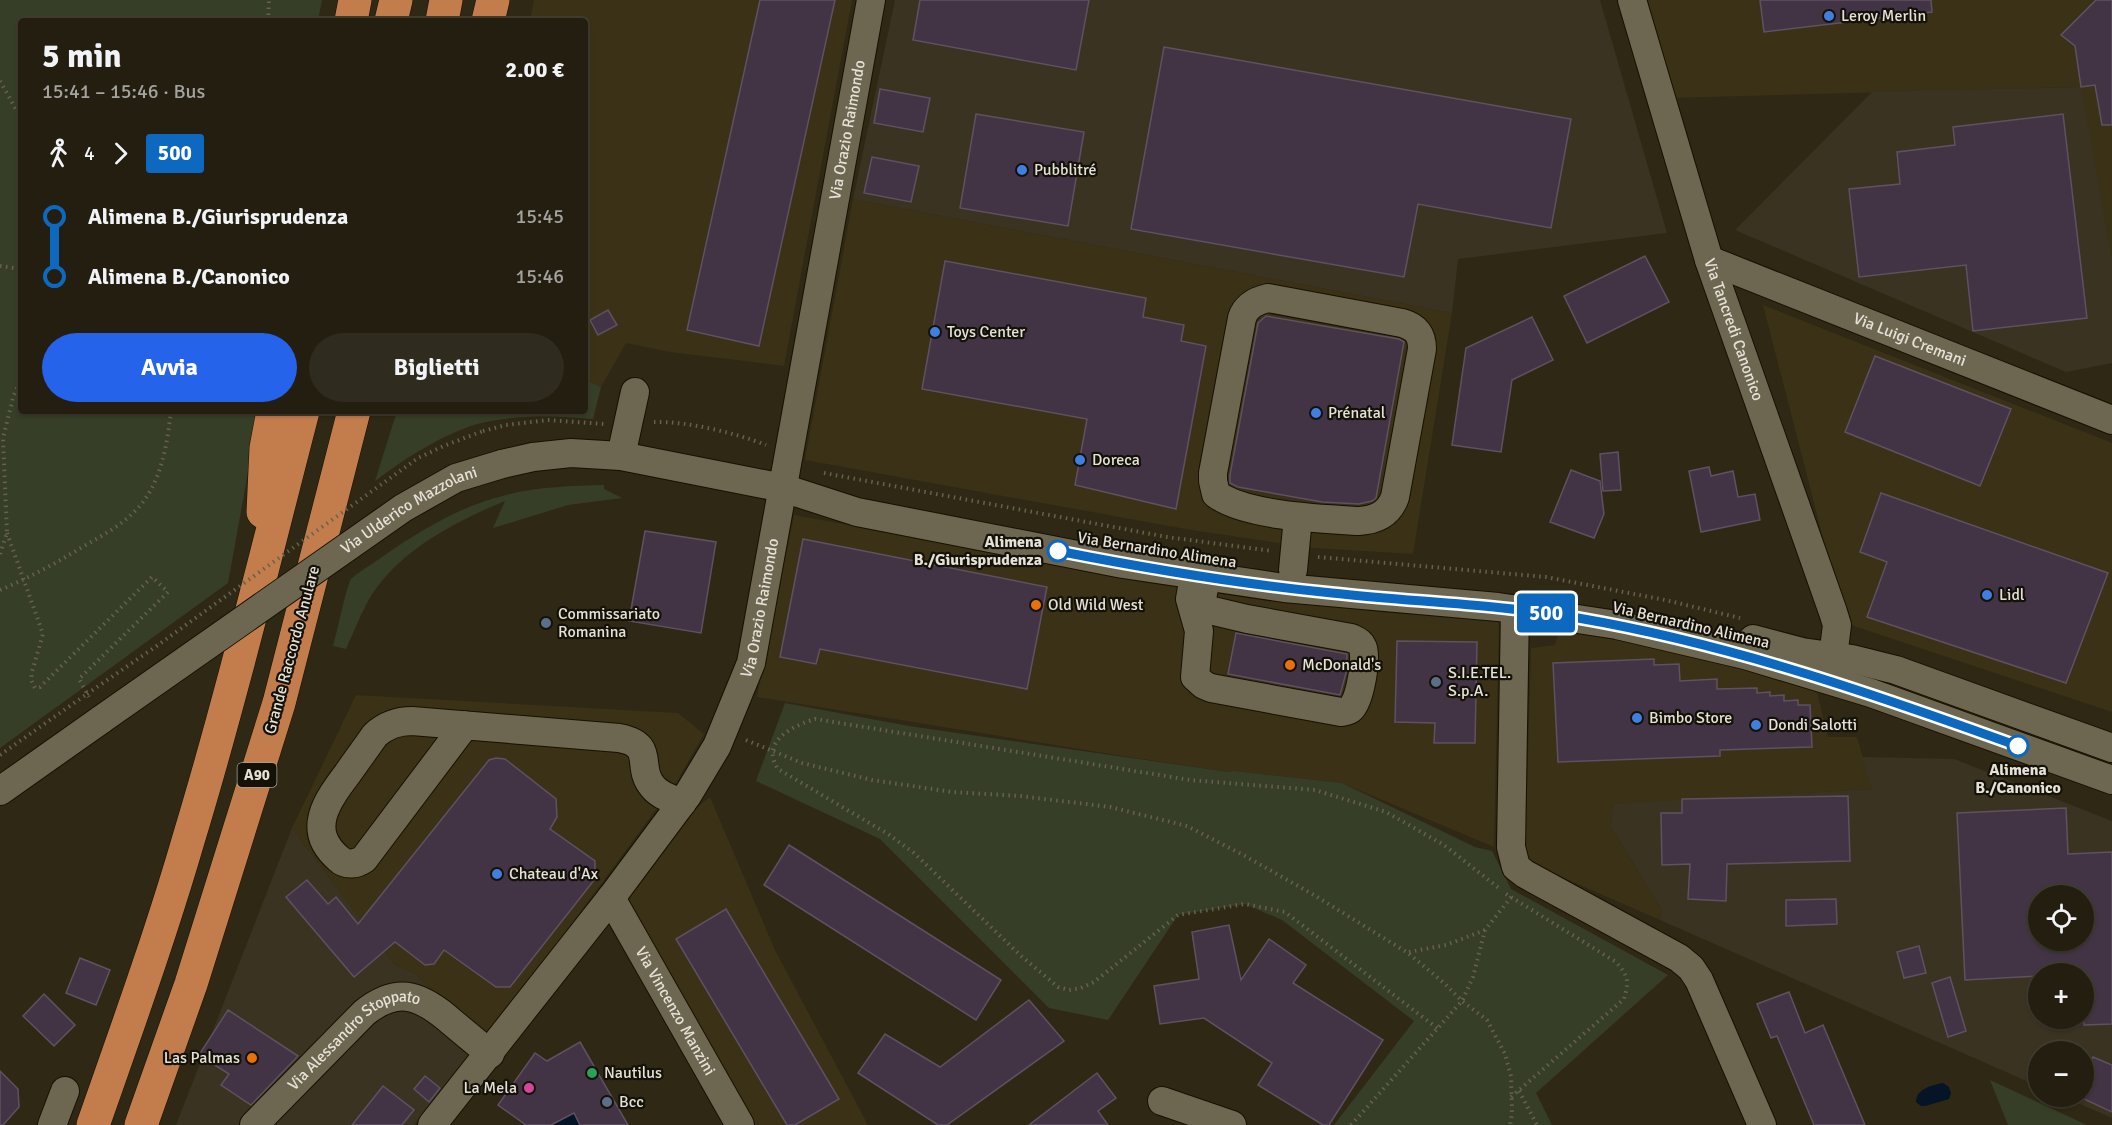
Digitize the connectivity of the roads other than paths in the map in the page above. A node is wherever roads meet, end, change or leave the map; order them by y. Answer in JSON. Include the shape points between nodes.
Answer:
{"nodes":[{"id":1,"x":355,"y":0,"type":"edge"},
{"id":2,"x":396,"y":0,"type":"edge"},
{"id":3,"x":446,"y":0,"type":"edge"},
{"id":4,"x":493,"y":0,"type":"edge"},
{"id":5,"x":871,"y":0,"type":"edge"},
{"id":6,"x":1632,"y":0,"type":"edge"},
{"id":7,"x":352,"y":18,"type":"edge"},
{"id":8,"x":392,"y":18,"type":"edge"},
{"id":9,"x":443,"y":18,"type":"edge"},
{"id":10,"x":489,"y":18,"type":"edge"},
{"id":11,"x":1709,"y":260,"type":"junction"},
{"id":12,"x":635,"y":392,"type":"dead end"},
{"id":13,"x":273,"y":414,"type":"edge"},
{"id":14,"x":302,"y":414,"type":"edge"},
{"id":15,"x":355,"y":414,"type":"edge"},
{"id":16,"x":2112,"y":420,"type":"edge"},
{"id":17,"x":621,"y":456,"type":"junction"},
{"id":18,"x":783,"y":488,"type":"junction"},
{"id":19,"x":1298,"y":517,"type":"junction"},
{"id":20,"x":1294,"y":562,"type":"junction"},
{"id":21,"x":263,"y":564,"type":"junction"},
{"id":22,"x":1200,"y":577,"type":"junction"},
{"id":23,"x":1515,"y":609,"type":"junction"},
{"id":24,"x":1833,"y":657,"type":"junction"},
{"id":25,"x":465,"y":725,"type":"junction"},
{"id":26,"x":2112,"y":748,"type":"edge"},
{"id":27,"x":2112,"y":780,"type":"edge"},
{"id":28,"x":0,"y":791,"type":"edge"},
{"id":29,"x":682,"y":803,"type":"junction"},
{"id":30,"x":611,"y":898,"type":"junction"},
{"id":31,"x":490,"y":1054,"type":"junction"},
{"id":32,"x":65,"y":1091,"type":"dead end"},
{"id":33,"x":1162,"y":1101,"type":"dead end"},
{"id":34,"x":52,"y":1125,"type":"edge"},
{"id":35,"x":93,"y":1125,"type":"edge"},
{"id":36,"x":141,"y":1125,"type":"edge"},
{"id":37,"x":254,"y":1125,"type":"edge"},
{"id":38,"x":432,"y":1125,"type":"edge"},
{"id":39,"x":740,"y":1125,"type":"edge"},
{"id":40,"x":1232,"y":1125,"type":"edge"},
{"id":41,"x":1762,"y":1125,"type":"edge"}],
"edges":[{"from":1,"to":7,"type":"highway"},
{"from":2,"to":8,"type":"highway"},
{"from":3,"to":9,"type":"highway"},
{"from":4,"to":10,"type":"highway"},
{"from":5,"to":18,"type":"street","name":"Via Orazio Raimondo"},
{"from":6,"to":11,"type":"street","name":"Via Tancredi Canonico"},
{"from":11,"to":16,"type":"street","name":"Via Luigi Cremani"},
{"from":11,"to":24,"type":"street","name":"Via Tancredi Canonico","via":[[1833,612],[1837,625]]},
{"from":12,"to":17,"type":"street"},
{"from":13,"to":21,"type":"highway","via":[[265,464]]},
{"from":14,"to":21,"type":"highway"},
{"from":15,"to":36,"type":"highway","name":"Grande Raccordo Anulare","number":"A90","via":[[279,704],[191,984]]},
{"from":17,"to":18,"type":"street","name":"Via Ulderico Mazzolani"},
{"from":17,"to":28,"type":"street","name":"Via Ulderico Mazzolani","bridge":true,"via":[[540,456],[456,478],[403,508]]},
{"from":18,"to":20,"type":"street","name":"Via Bernardino Alimena","via":[[872,499],[1169,555]]},
{"from":18,"to":22,"type":"street","name":"Via Bernardino Alimena","via":[[857,512]]},
{"from":18,"to":29,"type":"street","name":"Via Orazio Raimondo","via":[[753,656],[723,731]]},
{"from":19,"to":19,"type":"street","via":[[1367,521],[1383,515],[1393,503],[1422,349],[1415,328],[1275,298],[1259,300],[1244,313],[1213,473],[1214,489],[1234,504]]},
{"from":19,"to":20,"type":"street"},
{"from":20,"to":24,"type":"street","name":"Via Bernardino Alimena","via":[[1580,599]]},
{"from":21,"to":35,"type":"highway","via":[[188,843]]},
{"from":22,"to":22,"type":"street","via":[[1190,599],[1199,631],[1195,666],[1199,682],[1211,688],[1341,712],[1353,706],[1364,663],[1359,642],[1205,609]]},
{"from":22,"to":23,"type":"street","name":"Via Bernardino Alimena","via":[[1333,594]]},
{"from":23,"to":27,"type":"street","name":"Via Bernardino Alimena","via":[[1617,625],[1754,658],[1894,701]]},
{"from":23,"to":41,"type":"street","via":[[1511,847],[1516,867],[1692,968]]},
{"from":24,"to":26,"type":"street","name":"Via Bernardino Alimena","via":[[1896,670]]},
{"from":25,"to":25,"type":"street","via":[[406,721],[389,724],[375,735],[324,809],[323,837],[338,859],[348,864],[364,859]]},
{"from":25,"to":29,"type":"street","via":[[632,741],[644,753],[647,777],[654,789]]},
{"from":29,"to":30,"type":"street","name":"Via Orazio Raimondo"},
{"from":30,"to":31,"type":"street","name":"Via Orazio Raimondo"},
{"from":30,"to":39,"type":"street","name":"Via Vincenzo Manzini"},
{"from":31,"to":37,"type":"street","name":"Via Alessandro Stoppato","via":[[424,1001],[393,997],[364,1013]]},
{"from":31,"to":38,"type":"street","name":"Via Orazio Raimondo"},
{"from":32,"to":34,"type":"street"},
{"from":33,"to":40,"type":"street"}]}
